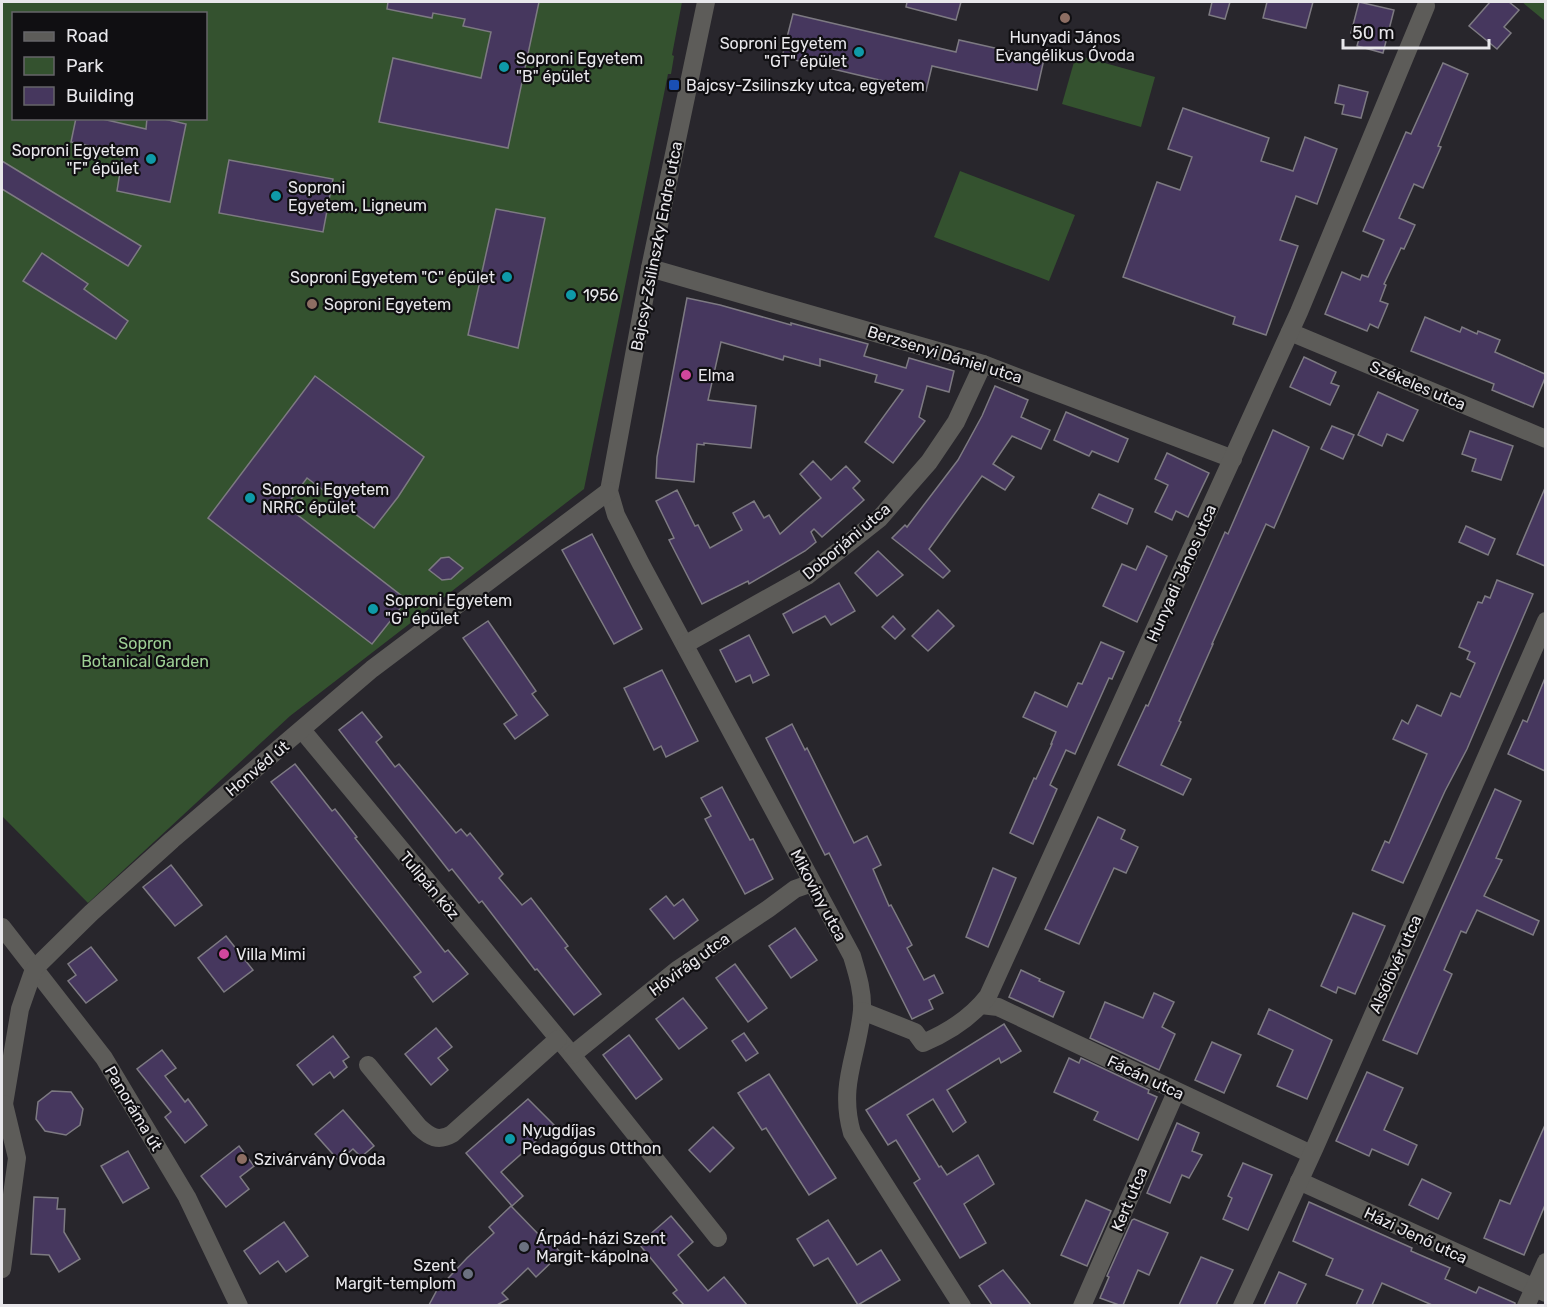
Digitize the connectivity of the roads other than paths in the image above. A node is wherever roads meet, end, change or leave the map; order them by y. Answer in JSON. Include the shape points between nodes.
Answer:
{"nodes":[{"id":1,"x":706,"y":2,"type":"edge"},
{"id":2,"x":1426,"y":3,"type":"edge"},
{"id":3,"x":650,"y":268,"type":"junction"},
{"id":4,"x":1290,"y":332,"type":"junction"},
{"id":5,"x":983,"y":364,"type":"junction"},
{"id":6,"x":1545,"y":439,"type":"edge"},
{"id":7,"x":1233,"y":459,"type":"junction"},
{"id":8,"x":609,"y":491,"type":"junction"},
{"id":9,"x":1545,"y":621,"type":"edge"},
{"id":10,"x":686,"y":644,"type":"junction"},
{"id":11,"x":302,"y":730,"type":"junction"},
{"id":12,"x":812,"y":883,"type":"junction"},
{"id":13,"x":2,"y":927,"type":"edge"},
{"id":14,"x":34,"y":969,"type":"junction"},
{"id":15,"x":981,"y":1005,"type":"junction"},
{"id":16,"x":862,"y":1011,"type":"junction"},
{"id":17,"x":558,"y":1039,"type":"junction"},
{"id":18,"x":572,"y":1055,"type":"junction"},
{"id":19,"x":368,"y":1065,"type":"dead end"},
{"id":20,"x":1176,"y":1092,"type":"junction"},
{"id":21,"x":3,"y":1108,"type":"edge"},
{"id":22,"x":1311,"y":1154,"type":"junction"},
{"id":23,"x":1299,"y":1181,"type":"junction"},
{"id":24,"x":718,"y":1238,"type":"dead end"},
{"id":25,"x":1545,"y":1262,"type":"edge"},
{"id":26,"x":2,"y":1269,"type":"edge"},
{"id":27,"x":1540,"y":1290,"type":"edge"},
{"id":28,"x":239,"y":1305,"type":"edge"},
{"id":29,"x":962,"y":1305,"type":"edge"},
{"id":30,"x":1082,"y":1305,"type":"edge"},
{"id":31,"x":1242,"y":1305,"type":"edge"},
{"id":32,"x":1526,"y":1305,"type":"edge"}],
"edges":[{"from":1,"to":3,"type":"street","name":"Bajcsy-Zsilinszky Endre utca"},
{"from":2,"to":4,"type":"street","name":"Hunyadi János utca"},
{"from":3,"to":5,"type":"street","name":"Berzsenyi Dániel utca"},
{"from":3,"to":8,"type":"street","name":"Bajcsy-Zsilinszky Endre utca"},
{"from":4,"to":6,"type":"street","name":"Székeles utca"},
{"from":4,"to":7,"type":"street","name":"Hunyadi János utca"},
{"from":5,"to":7,"type":"street","name":"Berzsenyi Dániel utca"},
{"from":5,"to":10,"type":"street","name":"Doborjáni utca","via":[[956,422],[929,462],[879,519],[807,576]]},
{"from":7,"to":15,"type":"street","name":"Hunyadi János utca","via":[[997,979]]},
{"from":8,"to":10,"type":"street","name":"Mikoviny utca","via":[[616,515]]},
{"from":8,"to":11,"type":"street","name":"Honvéd út","via":[[381,662]]},
{"from":9,"to":22,"type":"street","name":"Alsólövér utca"},
{"from":10,"to":12,"type":"street","name":"Mikoviny utca"},
{"from":11,"to":14,"type":"street","name":"Honvéd út","via":[[172,840]]},
{"from":11,"to":17,"type":"street","name":"Tulipán köz"},
{"from":12,"to":16,"type":"street","name":"Mikoviny utca","via":[[852,956]]},
{"from":12,"to":18,"type":"street","name":"Hóvirág utca","via":[[795,889],[677,970]]},
{"from":13,"to":14,"type":"street","name":"Panoráma út"},
{"from":14,"to":21,"type":"street","name":"Honvéd út","via":[[20,1009]]},
{"from":14,"to":28,"type":"street","name":"Panoráma út","via":[[104,1058],[129,1098],[187,1197]]},
{"from":15,"to":16,"type":"street","name":"Hunyadi János utca","via":[[950,1030],[923,1042],[915,1032]]},
{"from":15,"to":20,"type":"street","name":"Fácán utca","via":[[998,1007]]},
{"from":16,"to":29,"type":"street","name":"Mikoviny utca","via":[[846,1089],[852,1133]]},
{"from":17,"to":18,"type":"street","name":"Tulipán köz"},
{"from":17,"to":19,"type":"street","via":[[445,1138],[436,1139],[419,1127]]},
{"from":18,"to":24,"type":"street","name":"Tulipán köz"},
{"from":20,"to":22,"type":"street","name":"Fácán utca"},
{"from":20,"to":30,"type":"street","name":"Kert utca"},
{"from":21,"to":26,"type":"street","via":[[17,1158]]},
{"from":22,"to":23,"type":"street","name":"Alsólövér utca"},
{"from":23,"to":27,"type":"street","name":"Házi Jenő utca"},
{"from":23,"to":31,"type":"street","name":"Alsólövér utca"},
{"from":25,"to":27,"type":"street"},
{"from":27,"to":32,"type":"street"}]}
